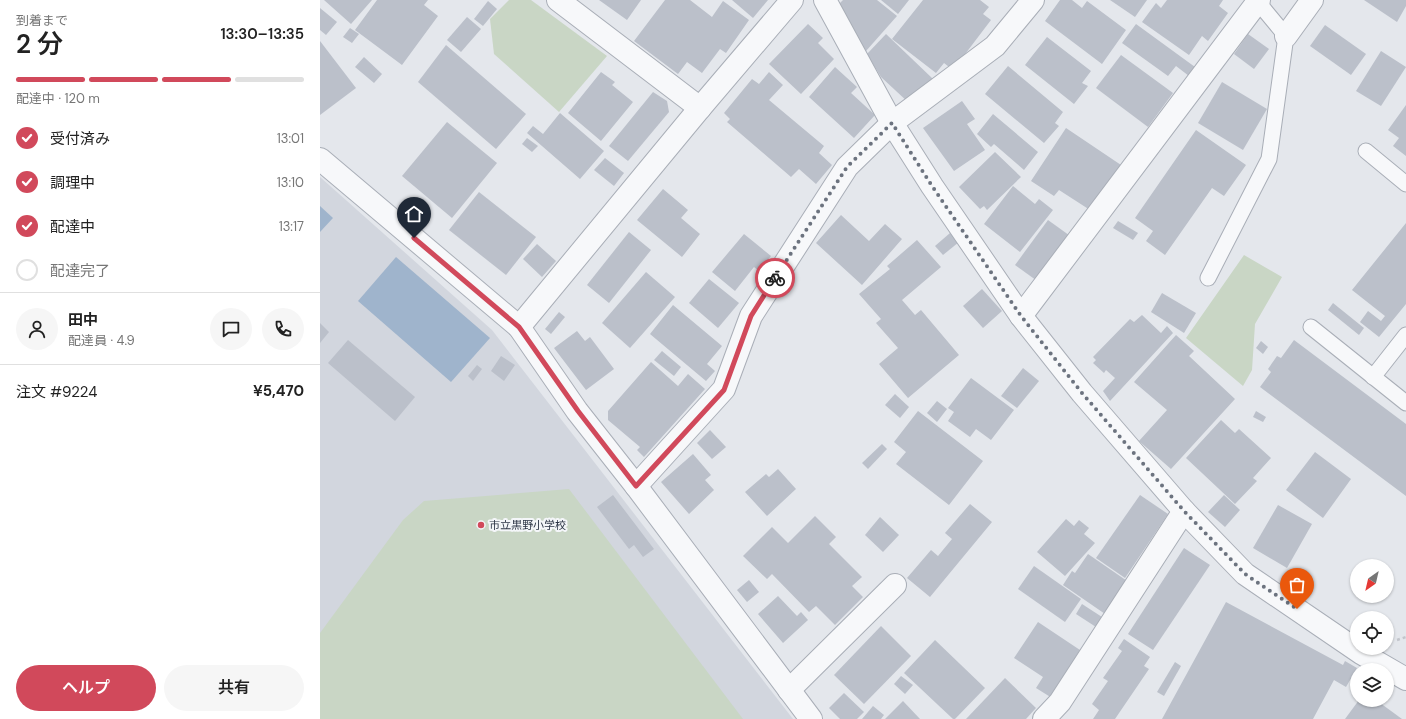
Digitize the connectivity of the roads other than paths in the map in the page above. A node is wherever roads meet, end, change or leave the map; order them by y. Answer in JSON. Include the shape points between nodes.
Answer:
{"nodes":[{"id":1,"x":558,"y":0,"type":"edge"},
{"id":2,"x":792,"y":0,"type":"edge"},
{"id":3,"x":825,"y":0,"type":"edge"},
{"id":4,"x":1033,"y":0,"type":"edge"},
{"id":5,"x":1312,"y":0,"type":"edge"},
{"id":6,"x":1258,"y":1,"type":"edge"},
{"id":7,"x":1286,"y":36,"type":"junction"},
{"id":8,"x":700,"y":108,"type":"junction"},
{"id":9,"x":892,"y":123,"type":"junction"},
{"id":10,"x":1366,"y":151,"type":"dead end"},
{"id":11,"x":320,"y":159,"type":"edge"},
{"id":12,"x":1406,"y":184,"type":"edge"},
{"id":13,"x":1208,"y":278,"type":"dead end"},
{"id":14,"x":1021,"y":316,"type":"junction"},
{"id":15,"x":519,"y":327,"type":"junction"},
{"id":16,"x":1311,"y":328,"type":"dead end"},
{"id":17,"x":1406,"y":335,"type":"edge"},
{"id":18,"x":1373,"y":377,"type":"junction"},
{"id":19,"x":1406,"y":402,"type":"edge"},
{"id":20,"x":636,"y":486,"type":"junction"},
{"id":21,"x":1184,"y":511,"type":"junction"},
{"id":22,"x":895,"y":585,"type":"dead end"},
{"id":23,"x":1406,"y":680,"type":"edge"},
{"id":24,"x":789,"y":690,"type":"junction"},
{"id":25,"x":810,"y":719,"type":"edge"},
{"id":26,"x":1044,"y":719,"type":"edge"}],
"edges":[{"from":1,"to":8,"type":"street"},
{"from":2,"to":8,"type":"street"},
{"from":3,"to":9,"type":"street"},
{"from":4,"to":9,"type":"street","via":[[995,46]]},
{"from":5,"to":7,"type":"street"},
{"from":6,"to":7,"type":"lane"},
{"from":6,"to":14,"type":"street"},
{"from":7,"to":13,"type":"lane","via":[[1268,159]]},
{"from":8,"to":15,"type":"street"},
{"from":9,"to":14,"type":"street"},
{"from":9,"to":20,"type":"street","via":[[847,167],[751,316],[724,390]]},
{"from":10,"to":12,"type":"lane"},
{"from":11,"to":15,"type":"street"},
{"from":14,"to":21,"type":"street","via":[[1082,393]]},
{"from":15,"to":20,"type":"street","via":[[578,411]]},
{"from":16,"to":18,"type":"lane"},
{"from":17,"to":18,"type":"lane"},
{"from":18,"to":19,"type":"lane"},
{"from":20,"to":24,"type":"street"},
{"from":21,"to":23,"type":"street","via":[[1245,574]]},
{"from":21,"to":26,"type":"street","via":[[1060,702]]},
{"from":22,"to":24,"type":"street"},
{"from":24,"to":25,"type":"street"}]}
